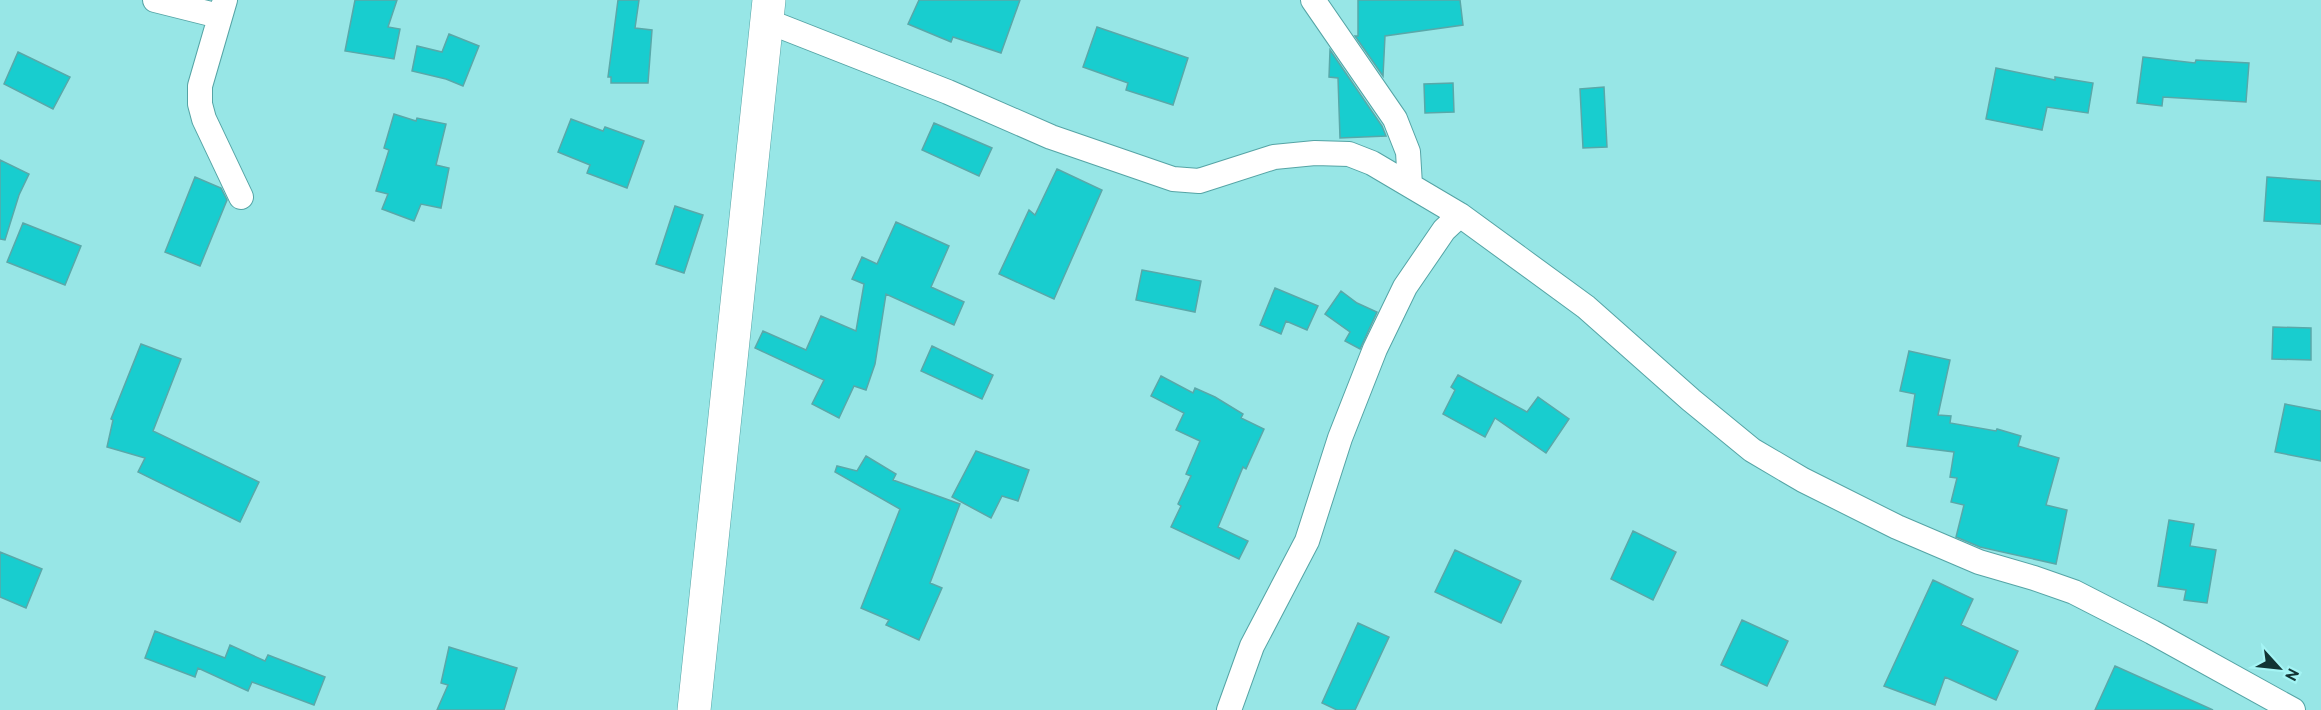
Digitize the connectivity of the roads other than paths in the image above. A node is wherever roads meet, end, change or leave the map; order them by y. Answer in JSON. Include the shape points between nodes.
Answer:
{"nodes":[{"id":1,"x":155,"y":0,"type":"edge"},
{"id":2,"x":1313,"y":0,"type":"edge"},
{"id":3,"x":222,"y":8,"type":"edge"},
{"id":4,"x":768,"y":10,"type":"edge"},
{"id":5,"x":1406,"y":145,"type":"junction"},
{"id":6,"x":1372,"y":163,"type":"junction"},
{"id":7,"x":1410,"y":185,"type":"junction"},
{"id":8,"x":241,"y":197,"type":"dead end"},
{"id":9,"x":1460,"y":215,"type":"junction"},
{"id":10,"x":694,"y":710,"type":"edge"},
{"id":11,"x":1229,"y":710,"type":"edge"},
{"id":12,"x":2293,"y":710,"type":"edge"}],
"edges":[{"from":1,"to":3,"type":"street"},
{"from":2,"to":5,"type":"street","via":[[1395,119]]},
{"from":3,"to":8,"type":"street","via":[[200,86],[200,104]]},
{"from":4,"to":6,"type":"street","via":[[1051,136],[1173,179],[1199,181],[1274,157],[1316,153],[1349,154]]},
{"from":4,"to":10,"type":"street"},
{"from":5,"to":6,"type":"street"},
{"from":5,"to":7,"type":"street"},
{"from":6,"to":7,"type":"street"},
{"from":7,"to":9,"type":"street"},
{"from":9,"to":11,"type":"street","via":[[1444,230],[1405,287],[1375,349],[1340,438],[1307,540],[1252,646]]},
{"from":9,"to":12,"type":"street","via":[[1586,307],[1752,450],[1803,480],[1918,536],[1978,562],[2074,592]]}]}
